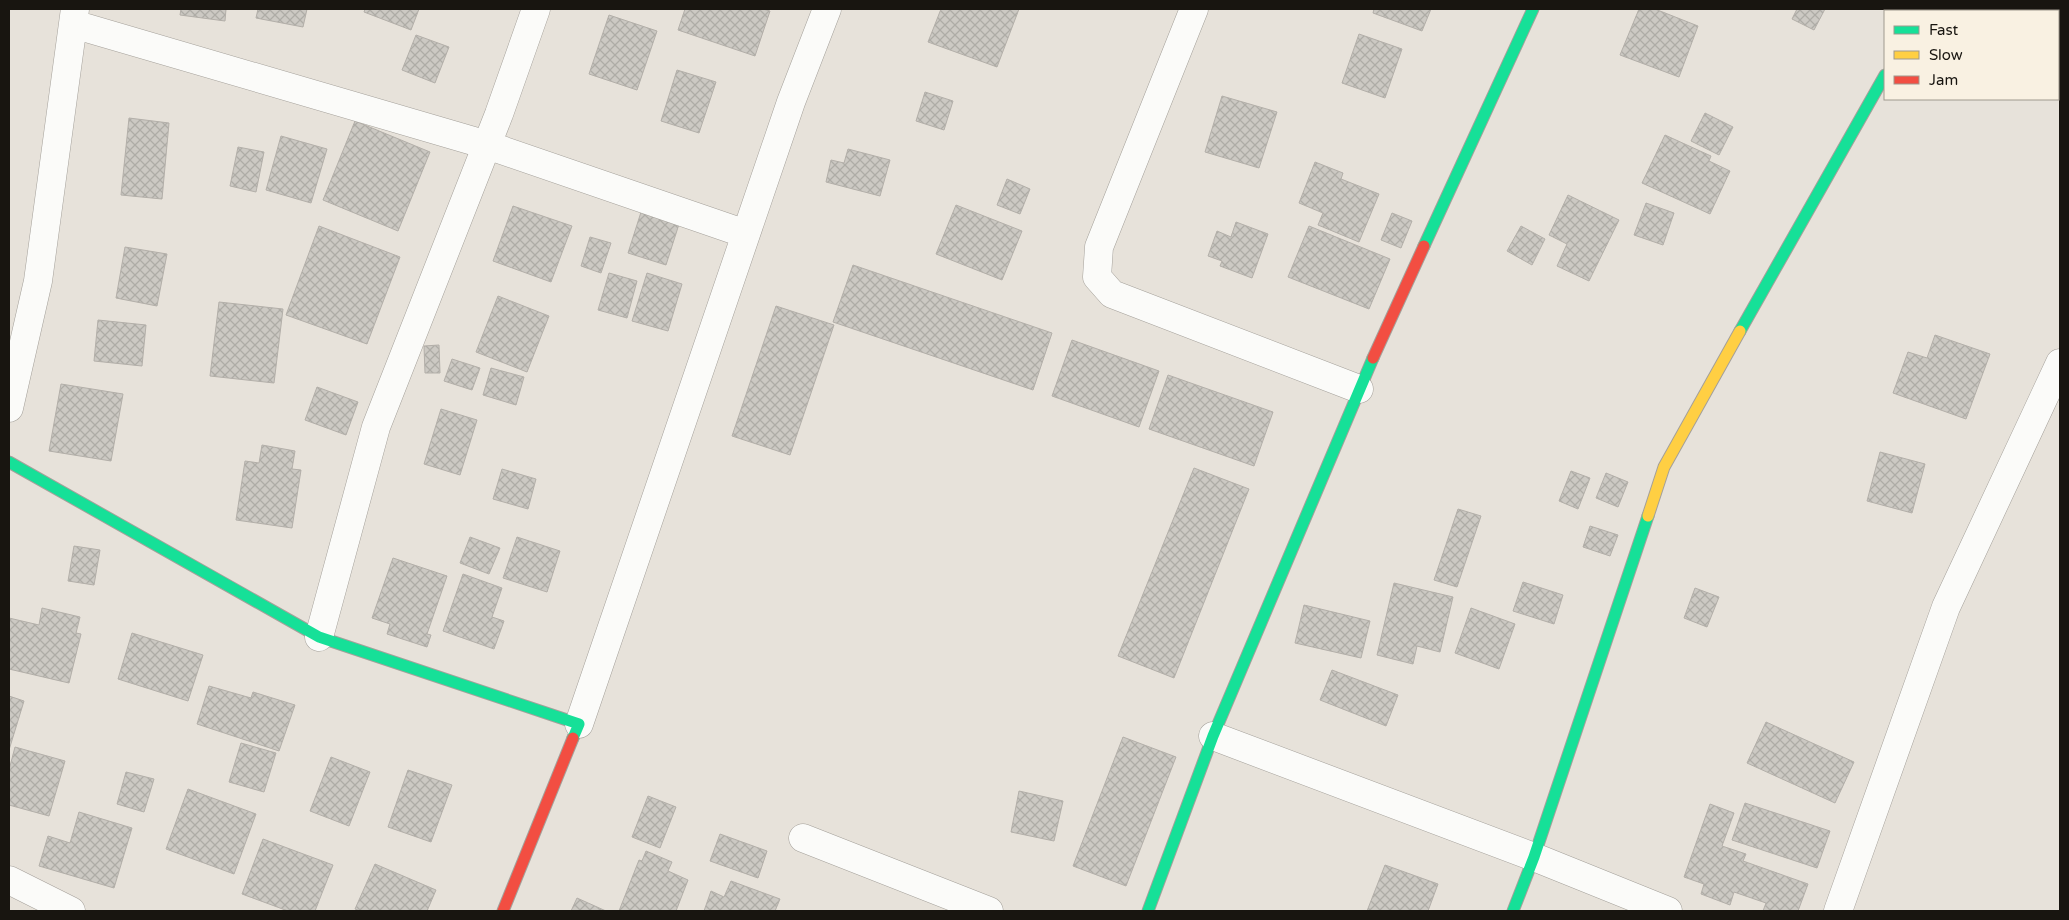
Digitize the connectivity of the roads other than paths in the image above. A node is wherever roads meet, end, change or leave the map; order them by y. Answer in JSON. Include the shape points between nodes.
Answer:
{"nodes":[{"id":1,"x":536,"y":9,"type":"edge"},
{"id":2,"x":827,"y":9,"type":"edge"},
{"id":3,"x":1194,"y":9,"type":"edge"},
{"id":4,"x":1533,"y":9,"type":"edge"},
{"id":5,"x":74,"y":16,"type":"edge"},
{"id":6,"x":1884,"y":77,"type":"edge"},
{"id":7,"x":487,"y":145,"type":"junction"},
{"id":8,"x":746,"y":234,"type":"junction"},
{"id":9,"x":2060,"y":363,"type":"edge"},
{"id":10,"x":1359,"y":389,"type":"junction"},
{"id":11,"x":9,"y":408,"type":"edge"},
{"id":12,"x":9,"y":462,"type":"edge"},
{"id":13,"x":319,"y":637,"type":"junction"},
{"id":14,"x":580,"y":724,"type":"junction"},
{"id":15,"x":1213,"y":736,"type":"junction"},
{"id":16,"x":803,"y":838,"type":"dead end"},
{"id":17,"x":1534,"y":857,"type":"junction"},
{"id":18,"x":9,"y":880,"type":"edge"},
{"id":19,"x":71,"y":911,"type":"edge"},
{"id":20,"x":503,"y":911,"type":"edge"},
{"id":21,"x":989,"y":911,"type":"edge"},
{"id":22,"x":1148,"y":911,"type":"edge"},
{"id":23,"x":1513,"y":911,"type":"edge"},
{"id":24,"x":1668,"y":911,"type":"edge"},
{"id":25,"x":1838,"y":911,"type":"edge"}],
"edges":[{"from":1,"to":7,"type":"street"},
{"from":2,"to":8,"type":"street"},
{"from":3,"to":10,"type":"street","via":[[1099,247],[1097,276],[1112,294]]},
{"from":4,"to":10,"type":"street"},
{"from":5,"to":7,"type":"street"},
{"from":5,"to":11,"type":"street","via":[[38,281]]},
{"from":6,"to":17,"type":"street","via":[[1664,467]]},
{"from":7,"to":8,"type":"street"},
{"from":7,"to":13,"type":"street","via":[[376,427]]},
{"from":8,"to":14,"type":"street"},
{"from":9,"to":25,"type":"street","via":[[1946,607]]},
{"from":10,"to":15,"type":"street"},
{"from":12,"to":13,"type":"street"},
{"from":13,"to":14,"type":"street"},
{"from":14,"to":20,"type":"street"},
{"from":15,"to":17,"type":"street"},
{"from":15,"to":22,"type":"street"},
{"from":16,"to":21,"type":"street"},
{"from":17,"to":23,"type":"street"},
{"from":17,"to":24,"type":"street"},
{"from":18,"to":19,"type":"street"}]}
